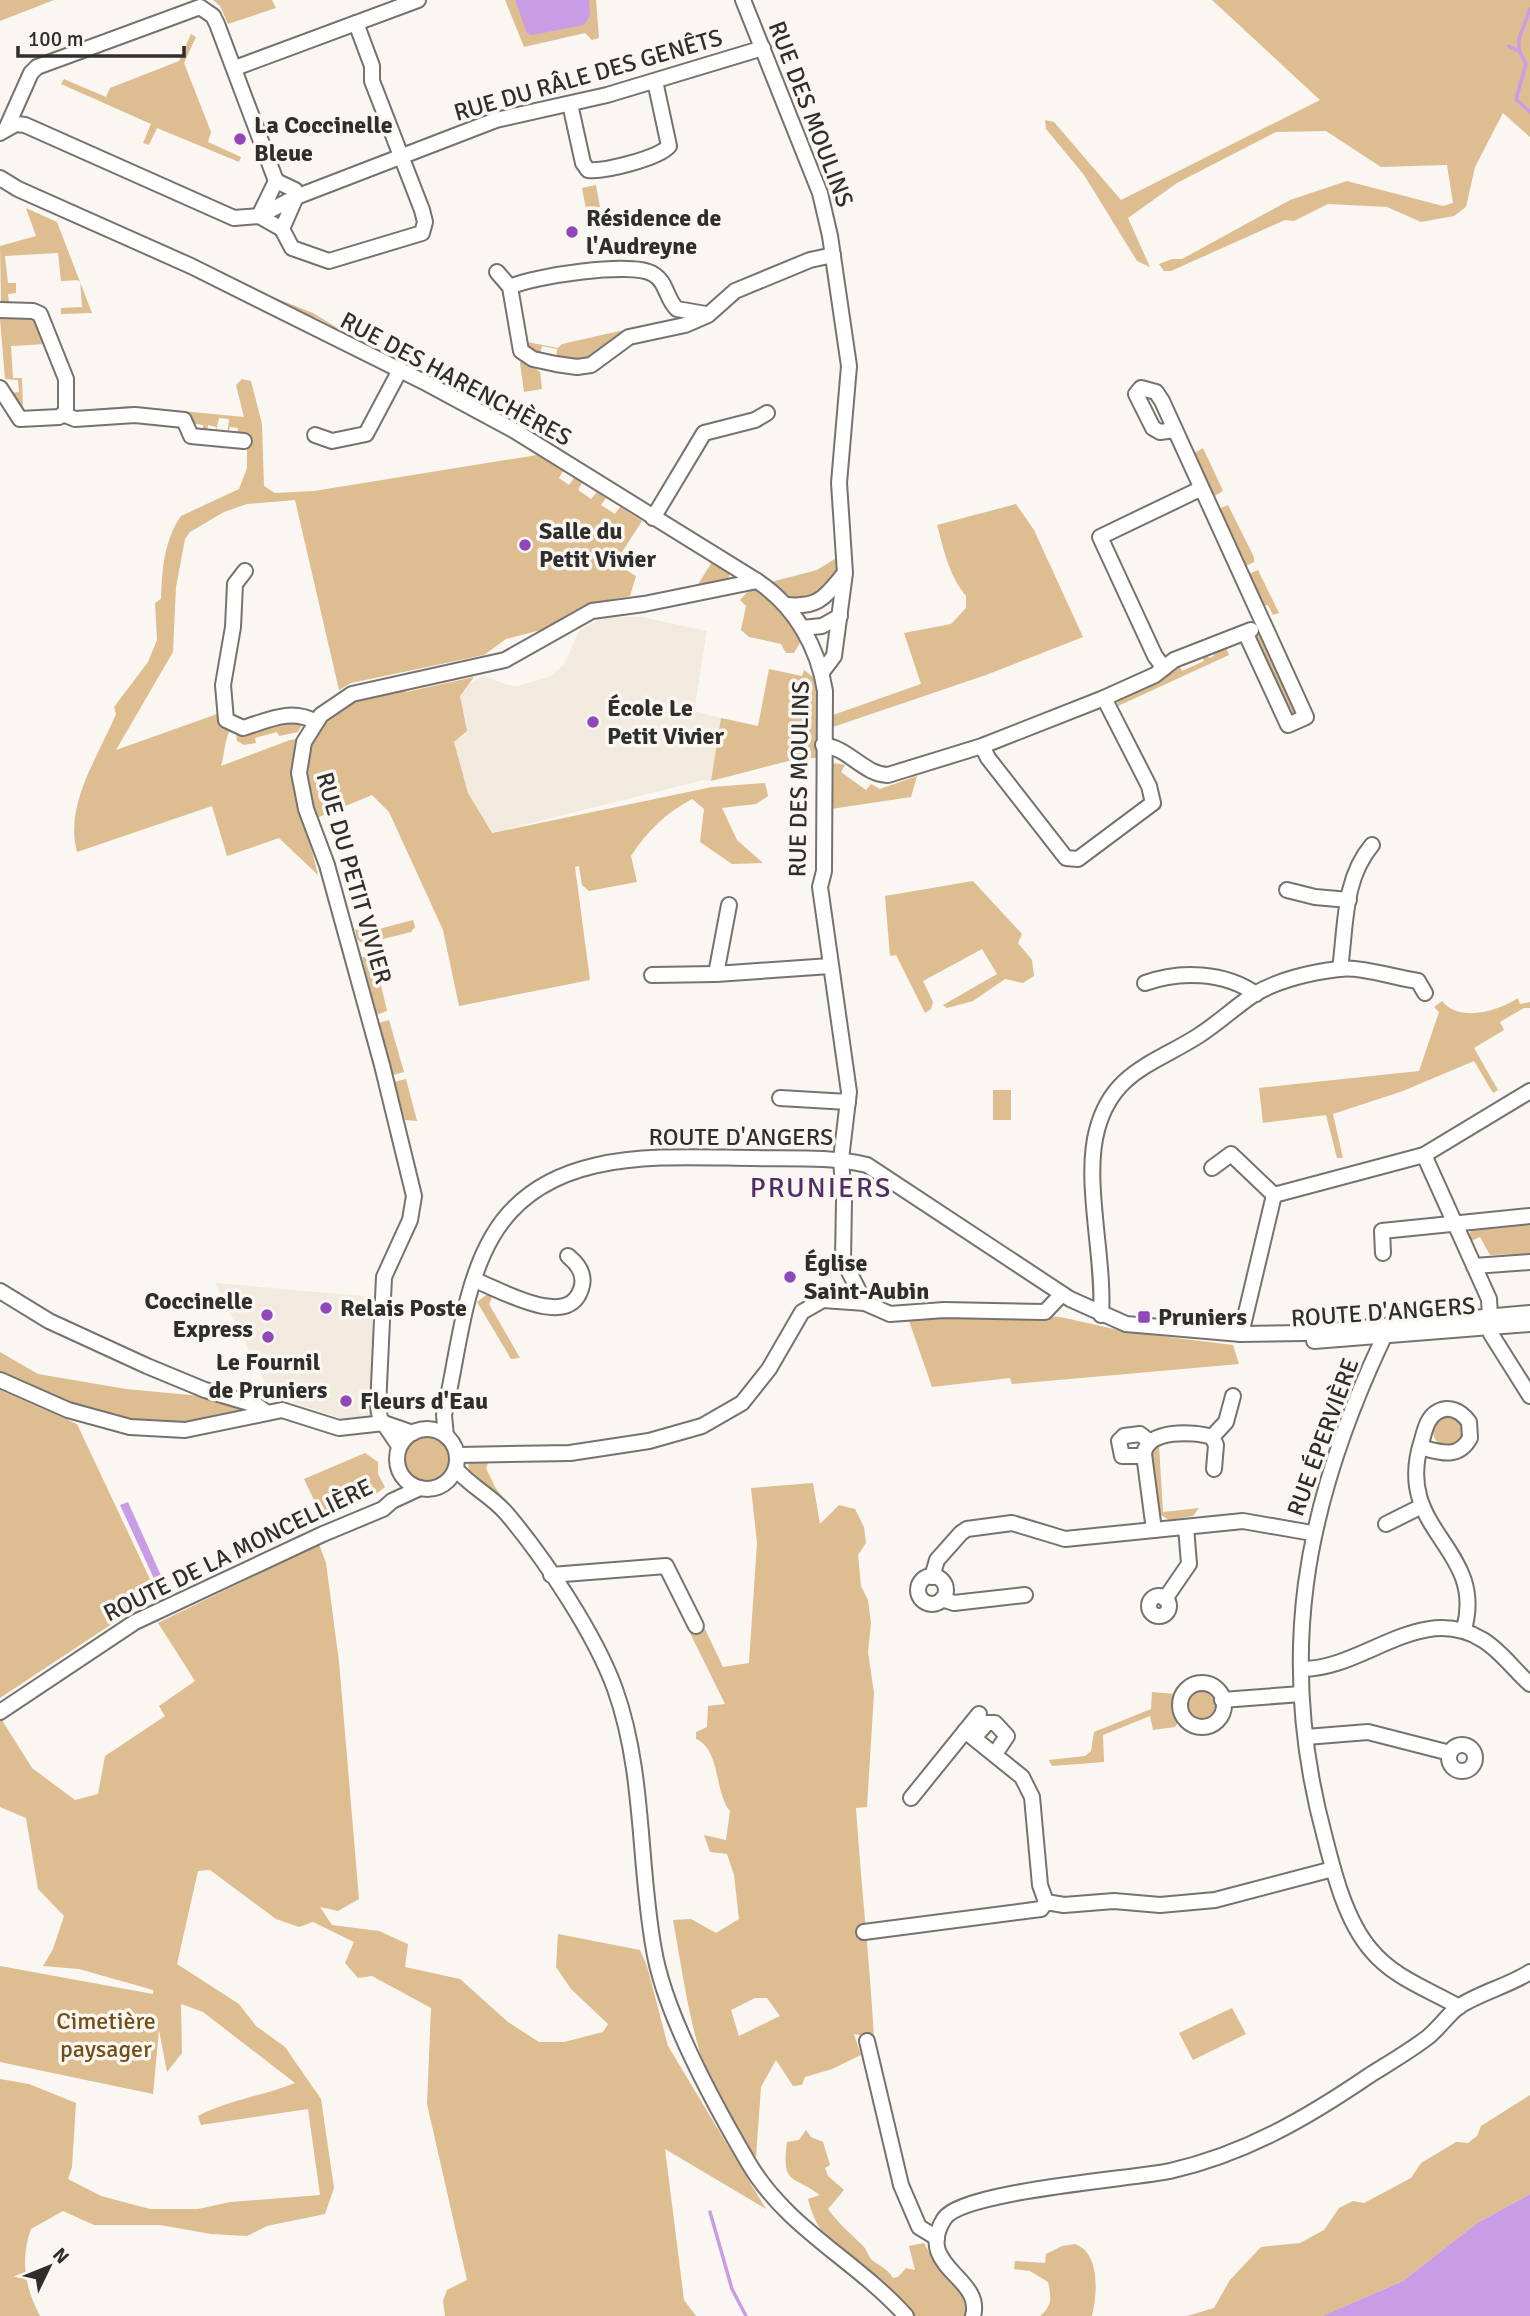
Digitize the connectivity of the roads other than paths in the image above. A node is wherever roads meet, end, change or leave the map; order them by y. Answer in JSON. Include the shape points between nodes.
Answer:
{"nodes":[{"id":1,"x":418,"y":0,"type":"edge"},
{"id":2,"x":743,"y":0,"type":"edge"},
{"id":3,"x":356,"y":23,"type":"junction"},
{"id":4,"x":762,"y":48,"type":"junction"},
{"id":5,"x":235,"y":68,"type":"junction"},
{"id":6,"x":655,"y":81,"type":"junction"},
{"id":7,"x":18,"y":102,"type":"junction"},
{"id":8,"x":570,"y":104,"type":"junction"},
{"id":9,"x":28,"y":126,"type":"junction"},
{"id":10,"x":3,"y":131,"type":"edge"},
{"id":11,"x":401,"y":157,"type":"junction"},
{"id":12,"x":0,"y":178,"type":"edge"},
{"id":13,"x":276,"y":181,"type":"junction"},
{"id":14,"x":0,"y":187,"type":"edge"},
{"id":15,"x":18,"y":190,"type":"junction"},
{"id":16,"x":296,"y":197,"type":"junction"},
{"id":17,"x":259,"y":216,"type":"junction"},
{"id":18,"x":282,"y":229,"type":"junction"},
{"id":19,"x":833,"y":255,"type":"junction"},
{"id":20,"x":497,"y":272,"type":"dead end"},
{"id":21,"x":510,"y":287,"type":"junction"},
{"id":22,"x":0,"y":310,"type":"edge"},
{"id":23,"x":708,"y":314,"type":"junction"},
{"id":24,"x":400,"y":370,"type":"junction"},
{"id":25,"x":0,"y":388,"type":"edge"},
{"id":26,"x":767,"y":413,"type":"dead end"},
{"id":27,"x":65,"y":415,"type":"junction"},
{"id":28,"x":1174,"y":430,"type":"dead end"},
{"id":29,"x":315,"y":435,"type":"dead end"},
{"id":30,"x":244,"y":441,"type":"dead end"},
{"id":31,"x":1200,"y":489,"type":"junction"},
{"id":32,"x":653,"y":518,"type":"junction"},
{"id":33,"x":736,"y":568,"type":"junction"},
{"id":34,"x":245,"y":571,"type":"dead end"},
{"id":35,"x":845,"y":573,"type":"junction"},
{"id":36,"x":757,"y":581,"type":"junction"},
{"id":37,"x":732,"y":587,"type":"junction"},
{"id":38,"x":827,"y":595,"type":"junction"},
{"id":39,"x":814,"y":604,"type":"junction"},
{"id":40,"x":786,"y":605,"type":"junction"},
{"id":41,"x":840,"y":609,"type":"junction"},
{"id":42,"x":1261,"y":623,"type":"junction"},
{"id":43,"x":802,"y":627,"type":"junction"},
{"id":44,"x":1246,"y":634,"type":"junction"},
{"id":45,"x":1164,"y":668,"type":"junction"},
{"id":46,"x":822,"y":672,"type":"junction"},
{"id":47,"x":1104,"y":698,"type":"junction"},
{"id":48,"x":316,"y":722,"type":"junction"},
{"id":49,"x":823,"y":745,"type":"junction"},
{"id":50,"x":982,"y":746,"type":"junction"},
{"id":51,"x":1373,"y":845,"type":"dead end"},
{"id":52,"x":1287,"y":890,"type":"dead end"},
{"id":53,"x":1349,"y":900,"type":"junction"},
{"id":54,"x":729,"y":905,"type":"dead end"},
{"id":55,"x":830,"y":966,"type":"junction"},
{"id":56,"x":1340,"y":969,"type":"junction"},
{"id":57,"x":716,"y":974,"type":"junction"},
{"id":58,"x":652,"y":975,"type":"dead end"},
{"id":59,"x":1145,"y":983,"type":"dead end"},
{"id":60,"x":1425,"y":992,"type":"dead end"},
{"id":61,"x":1256,"y":994,"type":"junction"},
{"id":62,"x":1530,"y":1091,"type":"edge"},
{"id":63,"x":780,"y":1098,"type":"dead end"},
{"id":64,"x":848,"y":1102,"type":"junction"},
{"id":65,"x":1424,"y":1155,"type":"junction"},
{"id":66,"x":841,"y":1159,"type":"junction"},
{"id":67,"x":1212,"y":1168,"type":"dead end"},
{"id":68,"x":1275,"y":1195,"type":"junction"},
{"id":69,"x":1530,"y":1216,"type":"edge"},
{"id":70,"x":1455,"y":1223,"type":"junction"},
{"id":71,"x":1383,"y":1253,"type":"dead end"},
{"id":72,"x":568,"y":1256,"type":"dead end"},
{"id":73,"x":1530,"y":1262,"type":"edge"},
{"id":74,"x":1474,"y":1266,"type":"junction"},
{"id":75,"x":474,"y":1280,"type":"junction"},
{"id":76,"x":0,"y":1291,"type":"edge"},
{"id":77,"x":1062,"y":1294,"type":"junction"},
{"id":78,"x":865,"y":1303,"type":"junction"},
{"id":79,"x":1530,"y":1313,"type":"edge"},
{"id":80,"x":1101,"y":1315,"type":"junction"},
{"id":81,"x":1491,"y":1322,"type":"junction"},
{"id":82,"x":1530,"y":1324,"type":"edge"},
{"id":83,"x":1383,"y":1332,"type":"junction"},
{"id":84,"x":1241,"y":1334,"type":"junction"},
{"id":85,"x":0,"y":1380,"type":"edge"},
{"id":86,"x":1233,"y":1396,"type":"dead end"},
{"id":87,"x":1530,"y":1396,"type":"edge"},
{"id":88,"x":265,"y":1412,"type":"junction"},
{"id":89,"x":444,"y":1415,"type":"junction"},
{"id":90,"x":384,"y":1423,"type":"junction"},
{"id":91,"x":429,"y":1430,"type":"junction"},
{"id":92,"x":413,"y":1433,"type":"junction"},
{"id":93,"x":446,"y":1436,"type":"junction"},
{"id":94,"x":1212,"y":1437,"type":"junction"},
{"id":95,"x":1149,"y":1441,"type":"junction"},
{"id":96,"x":399,"y":1446,"type":"junction"},
{"id":97,"x":1420,"y":1447,"type":"dead end"},
{"id":98,"x":1144,"y":1456,"type":"junction"},
{"id":99,"x":454,"y":1468,"type":"junction"},
{"id":100,"x":1214,"y":1469,"type":"dead end"},
{"id":101,"x":401,"y":1473,"type":"junction"},
{"id":102,"x":420,"y":1488,"type":"junction"},
{"id":103,"x":393,"y":1501,"type":"junction"},
{"id":104,"x":1422,"y":1506,"type":"junction"},
{"id":105,"x":1386,"y":1524,"type":"dead end"},
{"id":106,"x":1186,"y":1527,"type":"junction"},
{"id":107,"x":1154,"y":1530,"type":"junction"},
{"id":108,"x":1312,"y":1533,"type":"junction"},
{"id":109,"x":551,"y":1575,"type":"junction"},
{"id":110,"x":932,"y":1577,"type":"junction"},
{"id":111,"x":1025,"y":1595,"type":"dead end"},
{"id":112,"x":942,"y":1599,"type":"junction"},
{"id":113,"x":1165,"y":1599,"type":"dead end"},
{"id":114,"x":696,"y":1626,"type":"dead end"},
{"id":115,"x":1464,"y":1629,"type":"junction"},
{"id":116,"x":1301,"y":1669,"type":"junction"},
{"id":117,"x":1530,"y":1684,"type":"edge"},
{"id":118,"x":1301,"y":1694,"type":"junction"},
{"id":119,"x":1222,"y":1700,"type":"dead end"},
{"id":120,"x":0,"y":1712,"type":"edge"},
{"id":121,"x":979,"y":1714,"type":"dead end"},
{"id":122,"x":970,"y":1734,"type":"junction"},
{"id":123,"x":1306,"y":1737,"type":"junction"},
{"id":124,"x":1450,"y":1753,"type":"dead end"},
{"id":125,"x":995,"y":1754,"type":"junction"},
{"id":126,"x":911,"y":1798,"type":"dead end"},
{"id":127,"x":1333,"y":1869,"type":"junction"},
{"id":128,"x":1046,"y":1902,"type":"junction"},
{"id":129,"x":864,"y":1932,"type":"dead end"},
{"id":130,"x":1530,"y":1972,"type":"edge"},
{"id":131,"x":1459,"y":2007,"type":"junction"},
{"id":132,"x":867,"y":2041,"type":"dead end"},
{"id":133,"x":937,"y":2238,"type":"junction"},
{"id":134,"x":906,"y":2316,"type":"edge"},
{"id":135,"x":974,"y":2316,"type":"edge"}],
"edges":[{"from":1,"to":3,"type":"street"},
{"from":2,"to":4,"type":"street","name":"RUE DES MOULINS"},
{"from":3,"to":5,"type":"street"},
{"from":3,"to":11,"type":"street"},
{"from":4,"to":6,"type":"street","name":"RUE DU RÂLE DES GENÊTS"},
{"from":4,"to":19,"type":"street","name":"RUE DES MOULINS","via":[[820,192]]},
{"from":5,"to":7,"type":"street","via":[[213,16],[194,8],[37,67]]},
{"from":5,"to":13,"type":"street"},
{"from":6,"to":8,"type":"street","name":"RUE DU RÂLE DES GENÊTS"},
{"from":6,"to":8,"type":"street","via":[[668,148],[640,161],[588,170]]},
{"from":7,"to":9,"type":"street"},
{"from":7,"to":10,"type":"street"},
{"from":8,"to":11,"type":"street","name":"RUE DU RÂLE DES GENÊTS","via":[[496,120]]},
{"from":9,"to":10,"type":"street","via":[[19,124]]},
{"from":9,"to":17,"type":"street","via":[[234,218]]},
{"from":11,"to":16,"type":"street","name":"RUE DU RÂLE DES GENÊTS"},
{"from":11,"to":18,"type":"street","via":[[422,210],[422,233],[329,261],[292,248]]},
{"from":12,"to":15,"type":"street","name":"RUE DES HARENCHÈRES"},
{"from":13,"to":16,"type":"street","via":[[295,190]]},
{"from":13,"to":17,"type":"street"},
{"from":14,"to":15,"type":"street","name":"RUE DES HARENCHÈRES"},
{"from":15,"to":24,"type":"street","name":"RUE DES HARENCHÈRES","via":[[191,266]]},
{"from":16,"to":17,"type":"street","name":"RUE DU RÂLE DES GENÊTS"},
{"from":16,"to":18,"type":"street"},
{"from":17,"to":18,"type":"street"},
{"from":19,"to":23,"type":"street","via":[[736,291]]},
{"from":19,"to":35,"type":"street","name":"RUE DES MOULINS","via":[[849,366],[839,483]]},
{"from":20,"to":21,"type":"street"},
{"from":21,"to":23,"type":"street","via":[[550,276],[646,271],[660,280],[677,309]]},
{"from":21,"to":23,"type":"street","via":[[521,351],[533,359],[577,367],[591,365],[629,337],[685,325]]},
{"from":22,"to":27,"type":"street","via":[[40,314],[66,379]]},
{"from":24,"to":29,"type":"street","via":[[366,434],[332,441]]},
{"from":24,"to":32,"type":"street","name":"RUE DES HARENCHÈRES","via":[[515,431]]},
{"from":25,"to":27,"type":"street","via":[[20,419]]},
{"from":26,"to":32,"type":"street","via":[[704,433]]},
{"from":27,"to":30,"type":"street","via":[[75,419],[135,415],[184,420],[191,436]]},
{"from":28,"to":31,"type":"street"},
{"from":31,"to":42,"type":"street"},
{"from":31,"to":45,"type":"street","via":[[1100,537]]},
{"from":32,"to":33,"type":"street","name":"RUE DES HARENCHÈRES"},
{"from":33,"to":36,"type":"street","name":"RUE DES HARENCHÈRES"},
{"from":33,"to":37,"type":"street"},
{"from":34,"to":48,"type":"street","via":[[234,584],[233,626],[223,685],[226,720],[243,728],[302,714]]},
{"from":35,"to":38,"type":"street"},
{"from":35,"to":41,"type":"street","name":"RUE DES MOULINS"},
{"from":36,"to":37,"type":"street","name":"RUE DU PETIT VIVIER"},
{"from":36,"to":40,"type":"street","name":"RUE DES HARENCHÈRES"},
{"from":37,"to":48,"type":"street","name":"RUE DU PETIT VIVIER","via":[[592,611],[505,660],[352,694]]},
{"from":38,"to":39,"type":"street"},
{"from":38,"to":41,"type":"street"},
{"from":39,"to":40,"type":"street"},
{"from":39,"to":43,"type":"street"},
{"from":40,"to":43,"type":"street","name":"RUE DES HARENCHÈRES"},
{"from":41,"to":43,"type":"street","via":[[822,626]]},
{"from":41,"to":46,"type":"street","name":"RUE DES MOULINS","via":[[834,656]]},
{"from":42,"to":44,"type":"street"},
{"from":42,"to":44,"type":"street","via":[[1306,717],[1288,725]]},
{"from":43,"to":46,"type":"street","name":"RUE DES HARENCHÈRES"},
{"from":44,"to":45,"type":"street","via":[[1205,646]]},
{"from":45,"to":47,"type":"street","via":[[1156,676]]},
{"from":46,"to":49,"type":"street","name":"RUE DES MOULINS"},
{"from":47,"to":50,"type":"street"},
{"from":47,"to":50,"type":"street","via":[[1149,786],[1153,803],[1078,859],[1066,858]]},
{"from":48,"to":90,"type":"street","name":"RUE DU PETIT VIVIER","via":[[300,758],[306,809],[327,865],[414,1196],[410,1220],[384,1277],[378,1407]]},
{"from":49,"to":50,"type":"street","via":[[884,775]]},
{"from":49,"to":55,"type":"street","name":"RUE DES MOULINS","via":[[824,871],[820,887]]},
{"from":51,"to":53,"type":"street","via":[[1359,861]]},
{"from":52,"to":53,"type":"street"},
{"from":53,"to":56,"type":"street"},
{"from":54,"to":57,"type":"street"},
{"from":55,"to":57,"type":"street"},
{"from":55,"to":64,"type":"street","name":"RUE DES MOULINS"},
{"from":56,"to":60,"type":"street","via":[[1418,981]]},
{"from":56,"to":61,"type":"street","via":[[1278,983]]},
{"from":57,"to":58,"type":"street"},
{"from":59,"to":61,"type":"street","via":[[1169,974],[1222,979],[1239,982]]},
{"from":61,"to":80,"type":"street","via":[[1196,1037],[1149,1061],[1125,1079],[1109,1102],[1092,1156]]},
{"from":62,"to":65,"type":"street"},
{"from":63,"to":64,"type":"street"},
{"from":64,"to":66,"type":"street","name":"RUE DES MOULINS"},
{"from":65,"to":68,"type":"street"},
{"from":65,"to":70,"type":"street"},
{"from":66,"to":75,"type":"street","name":"ROUTE D'ANGERS","via":[[694,1157],[626,1159],[591,1166],[541,1185],[518,1203],[492,1236]]},
{"from":66,"to":77,"type":"street","name":"ROUTE D'ANGERS","via":[[890,1177]]},
{"from":66,"to":78,"type":"street","name":"RUE DES MOULINS","via":[[843,1260]]},
{"from":67,"to":68,"type":"street","via":[[1231,1154]]},
{"from":68,"to":84,"type":"street"},
{"from":69,"to":70,"type":"street"},
{"from":70,"to":71,"type":"street","via":[[1382,1231]]},
{"from":70,"to":74,"type":"street"},
{"from":72,"to":75,"type":"street","via":[[581,1271],[582,1284],[577,1297],[562,1306],[535,1305]]},
{"from":73,"to":74,"type":"street"},
{"from":74,"to":81,"type":"street","via":[[1489,1299]]},
{"from":75,"to":89,"type":"street","name":"ROUTE D'ANGERS"},
{"from":76,"to":88,"type":"street","via":[[49,1321],[147,1366]]},
{"from":77,"to":78,"type":"street","via":[[1045,1312],[890,1314]]},
{"from":77,"to":80,"type":"street","name":"ROUTE D'ANGERS"},
{"from":78,"to":99,"type":"street","via":[[823,1300],[802,1312],[752,1392],[732,1411],[702,1426],[649,1441]]},
{"from":79,"to":81,"type":"street","name":"ROUTE D'ANGERS"},
{"from":80,"to":84,"type":"street","name":"ROUTE D'ANGERS","via":[[1138,1326]]},
{"from":81,"to":82,"type":"street","name":"ROUTE D'ANGERS"},
{"from":81,"to":83,"type":"street","name":"ROUTE D'ANGERS"},
{"from":81,"to":87,"type":"street","via":[[1491,1334]]},
{"from":83,"to":84,"type":"street","name":"ROUTE D'ANGERS","via":[[1260,1342]]},
{"from":83,"to":108,"type":"street","name":"RUE ÉPERVIÈRE","via":[[1346,1424]]},
{"from":85,"to":88,"type":"street","via":[[68,1410],[130,1427],[185,1430]]},
{"from":86,"to":94,"type":"street","via":[[1226,1422]]},
{"from":88,"to":90,"type":"street","via":[[282,1410],[339,1428]]},
{"from":89,"to":91,"type":"street"},
{"from":89,"to":93,"type":"street","name":"ROUTE D'ANGERS"},
{"from":90,"to":92,"type":"street"},
{"from":90,"to":96,"type":"street","name":"RUE DU PETIT VIVIER"},
{"from":91,"to":92,"type":"street"},
{"from":91,"to":93,"type":"street"},
{"from":92,"to":96,"type":"street"},
{"from":93,"to":99,"type":"street"},
{"from":94,"to":95,"type":"street","via":[[1200,1433]]},
{"from":94,"to":100,"type":"street"},
{"from":95,"to":98,"type":"street"},
{"from":95,"to":98,"type":"street","via":[[1136,1434],[1119,1441],[1122,1456]]},
{"from":96,"to":101,"type":"street"},
{"from":97,"to":104,"type":"street","via":[[1415,1475]]},
{"from":98,"to":107,"type":"street"},
{"from":99,"to":102,"type":"street","via":[[433,1489]]},
{"from":99,"to":109,"type":"street","via":[[507,1514]]},
{"from":101,"to":102,"type":"street"},
{"from":101,"to":103,"type":"street","name":"ROUTE DE LA MONCELLIÈRE"},
{"from":102,"to":103,"type":"street","name":"ROUTE DE LA MONCELLIÈRE"},
{"from":103,"to":120,"type":"street","name":"ROUTE DE LA MONCELLIÈRE","via":[[135,1622]]},
{"from":104,"to":105,"type":"street"},
{"from":104,"to":115,"type":"street","via":[[1463,1571],[1470,1607]]},
{"from":106,"to":107,"type":"street"},
{"from":106,"to":108,"type":"street","via":[[1243,1521]]},
{"from":106,"to":113,"type":"street","via":[[1189,1564]]},
{"from":107,"to":110,"type":"street","via":[[1065,1539],[1012,1523],[967,1529],[937,1560]]},
{"from":108,"to":116,"type":"street","name":"RUE ÉPERVIÈRE"},
{"from":109,"to":114,"type":"street","via":[[666,1566]]},
{"from":109,"to":134,"type":"street","via":[[600,1656],[631,1743],[654,1951],[680,2032],[764,2188],[790,2217]]},
{"from":110,"to":112,"type":"street","via":[[945,1586]]},
{"from":110,"to":112,"type":"street","via":[[922,1581],[919,1595],[930,1604]]},
{"from":111,"to":112,"type":"street","via":[[954,1603]]},
{"from":115,"to":116,"type":"street","via":[[1412,1632],[1322,1670]]},
{"from":115,"to":117,"type":"street","via":[[1486,1641]]},
{"from":116,"to":118,"type":"street","name":"RUE ÉPERVIÈRE"},
{"from":118,"to":119,"type":"street"},
{"from":118,"to":123,"type":"street","name":"RUE ÉPERVIÈRE"},
{"from":121,"to":122,"type":"street"},
{"from":122,"to":125,"type":"street"},
{"from":122,"to":125,"type":"street","via":[[995,1723],[1007,1736]]},
{"from":122,"to":126,"type":"street"},
{"from":123,"to":124,"type":"street","via":[[1368,1732]]},
{"from":123,"to":127,"type":"street","name":"RUE ÉPERVIÈRE","via":[[1311,1783]]},
{"from":125,"to":128,"type":"street","via":[[1028,1786]]},
{"from":127,"to":128,"type":"street","via":[[1215,1900],[1160,1905]]},
{"from":127,"to":131,"type":"street","name":"RUE ÉPERVIÈRE","via":[[1370,1950],[1406,1980]]},
{"from":128,"to":129,"type":"street","via":[[1041,1909]]},
{"from":130,"to":131,"type":"street"},
{"from":131,"to":133,"type":"street","via":[[1429,2036],[1261,2142],[1168,2171],[967,2203],[945,2216]]},
{"from":132,"to":133,"type":"street","via":[[901,2185],[919,2227]]},
{"from":133,"to":135,"type":"street","via":[[940,2257],[975,2302]]}]}
